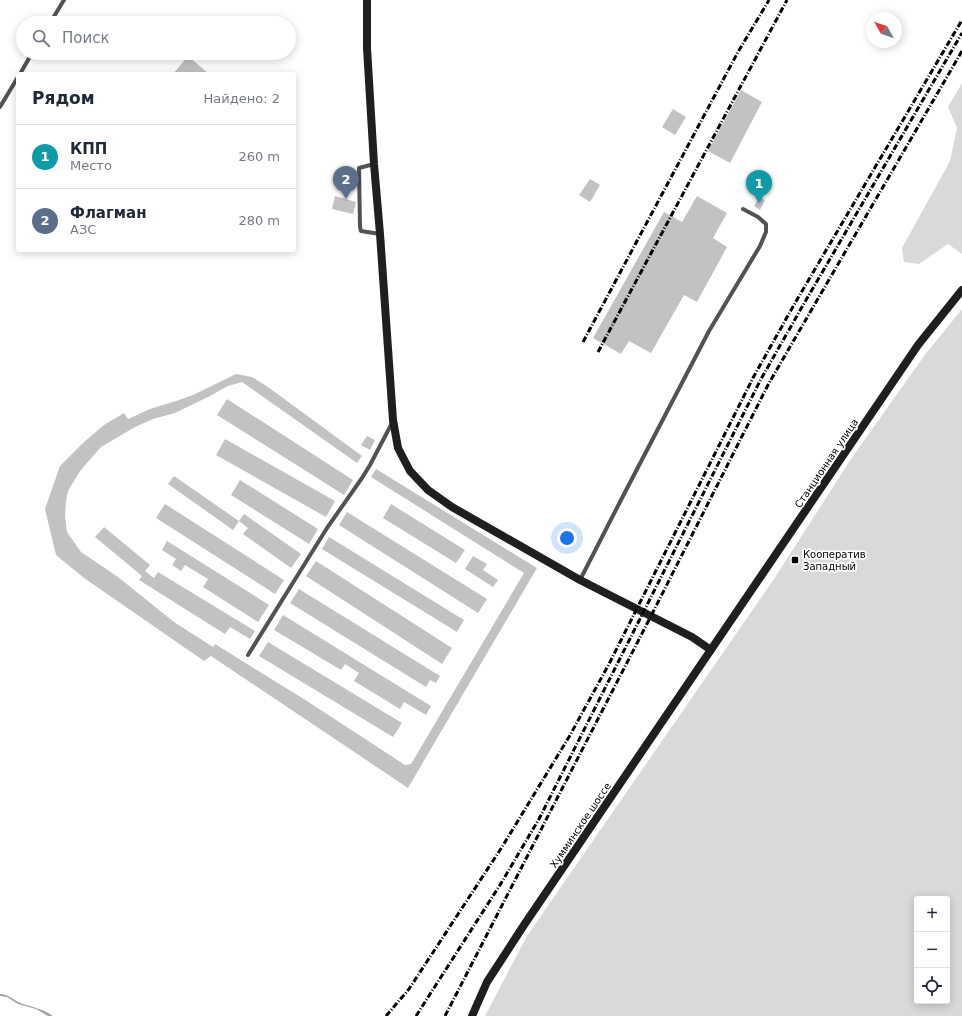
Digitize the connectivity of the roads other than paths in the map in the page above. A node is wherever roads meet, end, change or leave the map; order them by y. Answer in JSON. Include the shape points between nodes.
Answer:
{"nodes":[{"id":1,"x":64,"y":0,"type":"edge"},
{"id":2,"x":367,"y":0,"type":"edge"},
{"id":3,"x":54,"y":16,"type":"edge"},
{"id":4,"x":28,"y":60,"type":"edge"},
{"id":5,"x":21,"y":72,"type":"edge"},
{"id":6,"x":16,"y":80,"type":"edge"},
{"id":7,"x":0,"y":107,"type":"edge"},
{"id":8,"x":374,"y":164,"type":"junction"},
{"id":9,"x":743,"y":209,"type":"dead end"},
{"id":10,"x":380,"y":234,"type":"junction"},
{"id":11,"x":962,"y":290,"type":"edge"},
{"id":12,"x":393,"y":420,"type":"junction"},
{"id":13,"x":580,"y":580,"type":"junction"},
{"id":14,"x":711,"y":650,"type":"junction"},
{"id":15,"x":248,"y":655,"type":"dead end"},
{"id":16,"x":472,"y":1016,"type":"edge"}],
"edges":[{"from":1,"to":3,"type":"lane"},
{"from":2,"to":8,"type":"main road","via":[[367,48]]},
{"from":4,"to":5,"type":"lane"},
{"from":6,"to":7,"type":"lane"},
{"from":8,"to":10,"type":"main road"},
{"from":8,"to":10,"type":"lane","via":[[359,168],[360,227],[361,230]]},
{"from":9,"to":13,"type":"lane","via":[[766,224],[766,232],[760,246],[709,331]]},
{"from":10,"to":12,"type":"main road"},
{"from":11,"to":14,"type":"main road","name":"Станционная улица","via":[[918,345]]},
{"from":12,"to":13,"type":"main road","via":[[398,448],[410,471],[428,490],[452,507]]},
{"from":12,"to":15,"type":"lane","via":[[362,478],[327,528]]},
{"from":13,"to":14,"type":"main road","via":[[692,637]]},
{"from":14,"to":16,"type":"main road","name":"Хумминское шоссе","via":[[524,925],[487,982]]}]}
